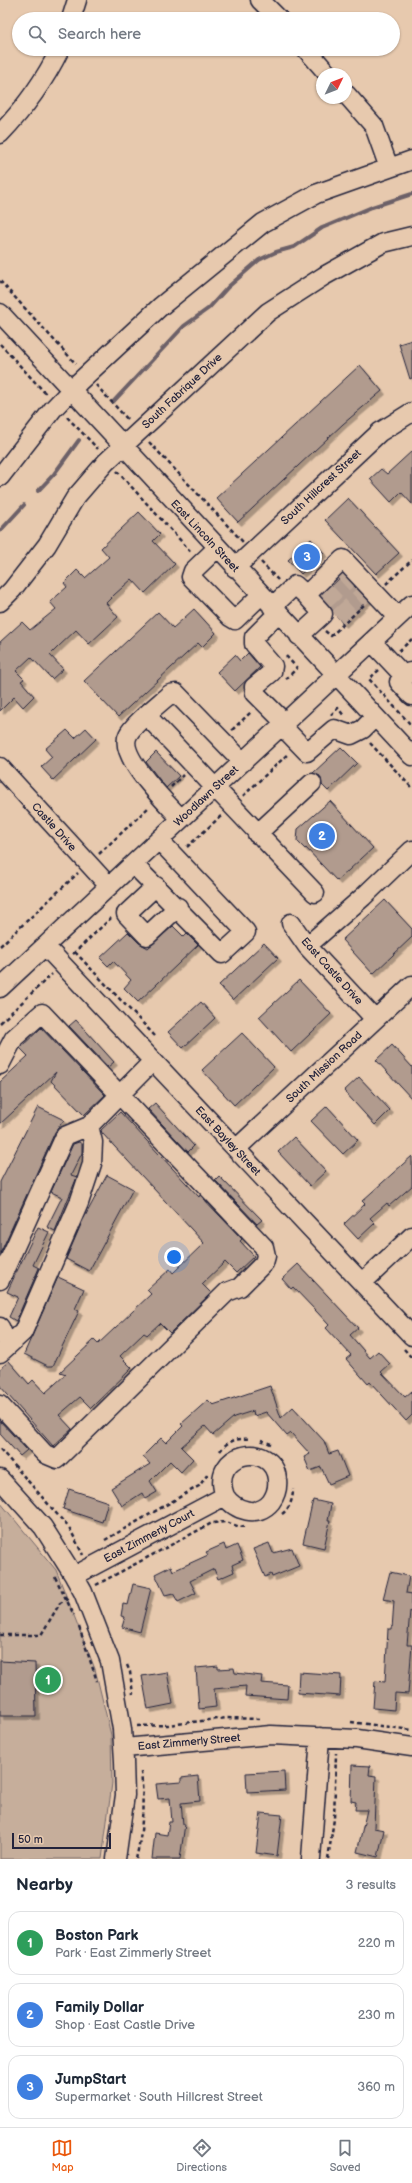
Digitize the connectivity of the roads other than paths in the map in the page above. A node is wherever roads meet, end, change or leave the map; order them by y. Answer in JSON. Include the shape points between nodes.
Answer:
{"nodes":[{"id":1,"x":77,"y":0,"type":"edge"},
{"id":2,"x":260,"y":0,"type":"edge"},
{"id":3,"x":73,"y":12,"type":"edge"},
{"id":4,"x":272,"y":12,"type":"edge"},
{"id":5,"x":56,"y":56,"type":"edge"},
{"id":6,"x":312,"y":56,"type":"edge"},
{"id":7,"x":323,"y":68,"type":"edge"},
{"id":8,"x":352,"y":101,"type":"edge"},
{"id":9,"x":0,"y":134,"type":"edge"},
{"id":10,"x":412,"y":160,"type":"edge"},
{"id":11,"x":389,"y":168,"type":"junction"},
{"id":12,"x":412,"y":236,"type":"edge"},
{"id":13,"x":0,"y":313,"type":"edge"},
{"id":14,"x":71,"y":390,"type":"junction"},
{"id":15,"x":412,"y":412,"type":"edge"},
{"id":16,"x":123,"y":446,"type":"junction"},
{"id":17,"x":0,"y":477,"type":"edge"},
{"id":18,"x":217,"y":548,"type":"junction"},
{"id":19,"x":235,"y":568,"type":"junction"},
{"id":20,"x":297,"y":593,"type":"junction"},
{"id":21,"x":0,"y":602,"type":"edge"},
{"id":22,"x":412,"y":604,"type":"edge"},
{"id":23,"x":270,"y":605,"type":"junction"},
{"id":24,"x":398,"y":617,"type":"junction"},
{"id":25,"x":299,"y":636,"type":"junction"},
{"id":26,"x":372,"y":642,"type":"junction"},
{"id":27,"x":408,"y":673,"type":"edge"},
{"id":28,"x":336,"y":676,"type":"junction"},
{"id":29,"x":412,"y":696,"type":"edge"},
{"id":30,"x":147,"y":716,"type":"junction"},
{"id":31,"x":375,"y":717,"type":"junction"},
{"id":32,"x":283,"y":725,"type":"junction"},
{"id":33,"x":412,"y":756,"type":"edge"},
{"id":34,"x":243,"y":762,"type":"junction"},
{"id":35,"x":0,"y":767,"type":"edge"},
{"id":36,"x":312,"y":783,"type":"dead end"},
{"id":37,"x":214,"y":788,"type":"junction"},
{"id":38,"x":182,"y":819,"type":"junction"},
{"id":39,"x":257,"y":834,"type":"junction"},
{"id":40,"x":159,"y":840,"type":"junction"},
{"id":41,"x":412,"y":850,"type":"edge"},
{"id":42,"x":133,"y":864,"type":"junction"},
{"id":43,"x":109,"y":886,"type":"junction"},
{"id":44,"x":156,"y":886,"type":"junction"},
{"id":45,"x":315,"y":893,"type":"dead end"},
{"id":46,"x":178,"y":907,"type":"junction"},
{"id":47,"x":291,"y":923,"type":"dead end"},
{"id":48,"x":45,"y":946,"type":"junction"},
{"id":49,"x":307,"y":946,"type":"junction"},
{"id":50,"x":412,"y":985,"type":"edge"},
{"id":51,"x":0,"y":988,"type":"edge"},
{"id":52,"x":375,"y":1019,"type":"junction"},
{"id":53,"x":153,"y":1061,"type":"junction"},
{"id":54,"x":0,"y":1065,"type":"edge"},
{"id":55,"x":119,"y":1095,"type":"junction"},
{"id":56,"x":89,"y":1126,"type":"junction"},
{"id":57,"x":236,"y":1149,"type":"junction"},
{"id":58,"x":412,"y":1236,"type":"edge"},
{"id":59,"x":0,"y":1280,"type":"edge"},
{"id":60,"x":362,"y":1283,"type":"junction"},
{"id":61,"x":0,"y":1327,"type":"edge"},
{"id":62,"x":412,"y":1336,"type":"edge"},
{"id":63,"x":4,"y":1349,"type":"edge"},
{"id":64,"x":0,"y":1405,"type":"edge"},
{"id":65,"x":0,"y":1478,"type":"edge"},
{"id":66,"x":225,"y":1496,"type":"dead end"},
{"id":67,"x":74,"y":1576,"type":"junction"},
{"id":68,"x":325,"y":1747,"type":"junction"},
{"id":69,"x":412,"y":1747,"type":"edge"},
{"id":70,"x":124,"y":1748,"type":"junction"},
{"id":71,"x":116,"y":1859,"type":"edge"},
{"id":72,"x":311,"y":1859,"type":"edge"}],
"edges":[{"from":1,"to":3,"type":"street"},
{"from":2,"to":4,"type":"street"},
{"from":5,"to":9,"type":"street","via":[[15,118]]},
{"from":6,"to":7,"type":"street"},
{"from":8,"to":11,"type":"street","via":[[374,126]]},
{"from":10,"to":11,"type":"street"},
{"from":11,"to":14,"type":"street","via":[[316,194],[263,224],[160,307]]},
{"from":12,"to":16,"type":"street","name":"South Fabrique Drive","via":[[383,243],[324,276],[268,312]]},
{"from":13,"to":14,"type":"street","name":"East Lincoln Street"},
{"from":14,"to":16,"type":"street","name":"East Lincoln Street"},
{"from":14,"to":17,"type":"street","via":[[56,405]]},
{"from":15,"to":19,"type":"street","name":"South Hillcrest Street","via":[[380,432]]},
{"from":16,"to":18,"type":"street","name":"East Lincoln Street"},
{"from":16,"to":21,"type":"street","name":"South Fabrique Drive","via":[[75,498],[47,545]]},
{"from":18,"to":19,"type":"street","name":"East Lincoln Street"},
{"from":18,"to":23,"type":"street","via":[[193,571],[191,577],[230,618],[235,620]]},
{"from":19,"to":23,"type":"street","name":"East Lincoln Street"},
{"from":20,"to":23,"type":"street"},
{"from":20,"to":24,"type":"street","via":[[343,560],[357,586]]},
{"from":20,"to":25,"type":"street","via":[[326,613]]},
{"from":22,"to":24,"type":"street","name":"Woodlawn Street"},
{"from":23,"to":25,"type":"street","name":"East Lincoln Street"},
{"from":23,"to":32,"type":"street","via":[[254,637],[254,644],[273,666],[272,672],[254,688],[255,693]]},
{"from":24,"to":26,"type":"street","name":"Woodlawn Street"},
{"from":25,"to":28,"type":"street","name":"East Lincoln Street"},
{"from":26,"to":27,"type":"street"},
{"from":26,"to":28,"type":"street","name":"Woodlawn Street"},
{"from":27,"to":29,"type":"street","via":[[399,682]]},
{"from":28,"to":31,"type":"street","name":"East Lincoln Street"},
{"from":28,"to":32,"type":"street","name":"Woodlawn Street"},
{"from":30,"to":34,"type":"street","via":[[170,694],[176,693]]},
{"from":30,"to":37,"type":"street"},
{"from":30,"to":38,"type":"street","via":[[128,733],[126,746],[143,776]]},
{"from":31,"to":32,"type":"street","via":[[351,735],[334,728],[307,752]]},
{"from":31,"to":33,"type":"street","name":"East Lincoln Street"},
{"from":32,"to":34,"type":"street","name":"Woodlawn Street"},
{"from":34,"to":37,"type":"street","name":"Woodlawn Street"},
{"from":35,"to":43,"type":"street","name":"Castle Drive"},
{"from":36,"to":39,"type":"street"},
{"from":37,"to":38,"type":"street","name":"Woodlawn Street"},
{"from":37,"to":39,"type":"street"},
{"from":38,"to":40,"type":"street","name":"Woodlawn Street"},
{"from":39,"to":45,"type":"street"},
{"from":40,"to":42,"type":"street","name":"Woodlawn Street"},
{"from":40,"to":46,"type":"street","via":[[246,932],[222,954]]},
{"from":41,"to":49,"type":"street"},
{"from":42,"to":43,"type":"street","name":"Woodlawn Street"},
{"from":42,"to":44,"type":"street"},
{"from":43,"to":48,"type":"street","name":"Woodlawn Street"},
{"from":44,"to":46,"type":"street"},
{"from":44,"to":46,"type":"street","via":[[126,914],[146,936]]},
{"from":47,"to":49,"type":"street","name":"East Castle Drive"},
{"from":48,"to":51,"type":"street","name":"Woodlawn Street"},
{"from":48,"to":53,"type":"street","name":"East Bayley Street"},
{"from":49,"to":52,"type":"street","name":"East Castle Drive"},
{"from":50,"to":52,"type":"street","name":"South Mission Road"},
{"from":52,"to":57,"type":"street","name":"South Mission Road"},
{"from":53,"to":55,"type":"street"},
{"from":53,"to":57,"type":"street","name":"East Bayley Street"},
{"from":54,"to":55,"type":"street","via":[[14,1038],[42,1013]]},
{"from":55,"to":56,"type":"street"},
{"from":55,"to":64,"type":"street","via":[[264,1247],[264,1263],[240,1287],[227,1292],[177,1339],[57,1459],[45,1454]]},
{"from":56,"to":59,"type":"street","via":[[65,1136]]},
{"from":56,"to":63,"type":"street","via":[[93,1142],[92,1164],[79,1203],[23,1332]]},
{"from":57,"to":60,"type":"street","name":"East Bayley Street"},
{"from":58,"to":60,"type":"street"},
{"from":60,"to":62,"type":"street","name":"East Bayley Street"},
{"from":61,"to":63,"type":"street"},
{"from":65,"to":67,"type":"street","name":"East Zimmerly Street","via":[[43,1527]]},
{"from":66,"to":67,"type":"street","name":"East Zimmerly Court"},
{"from":67,"to":70,"type":"street","name":"East Zimmerly Street","via":[[110,1661]]},
{"from":68,"to":69,"type":"street","name":"East Zimmerly Street","via":[[357,1739]]},
{"from":68,"to":70,"type":"street","name":"East Zimmerly Street","via":[[271,1735]]},
{"from":68,"to":72,"type":"street"},
{"from":70,"to":71,"type":"street","via":[[125,1795]]}]}
